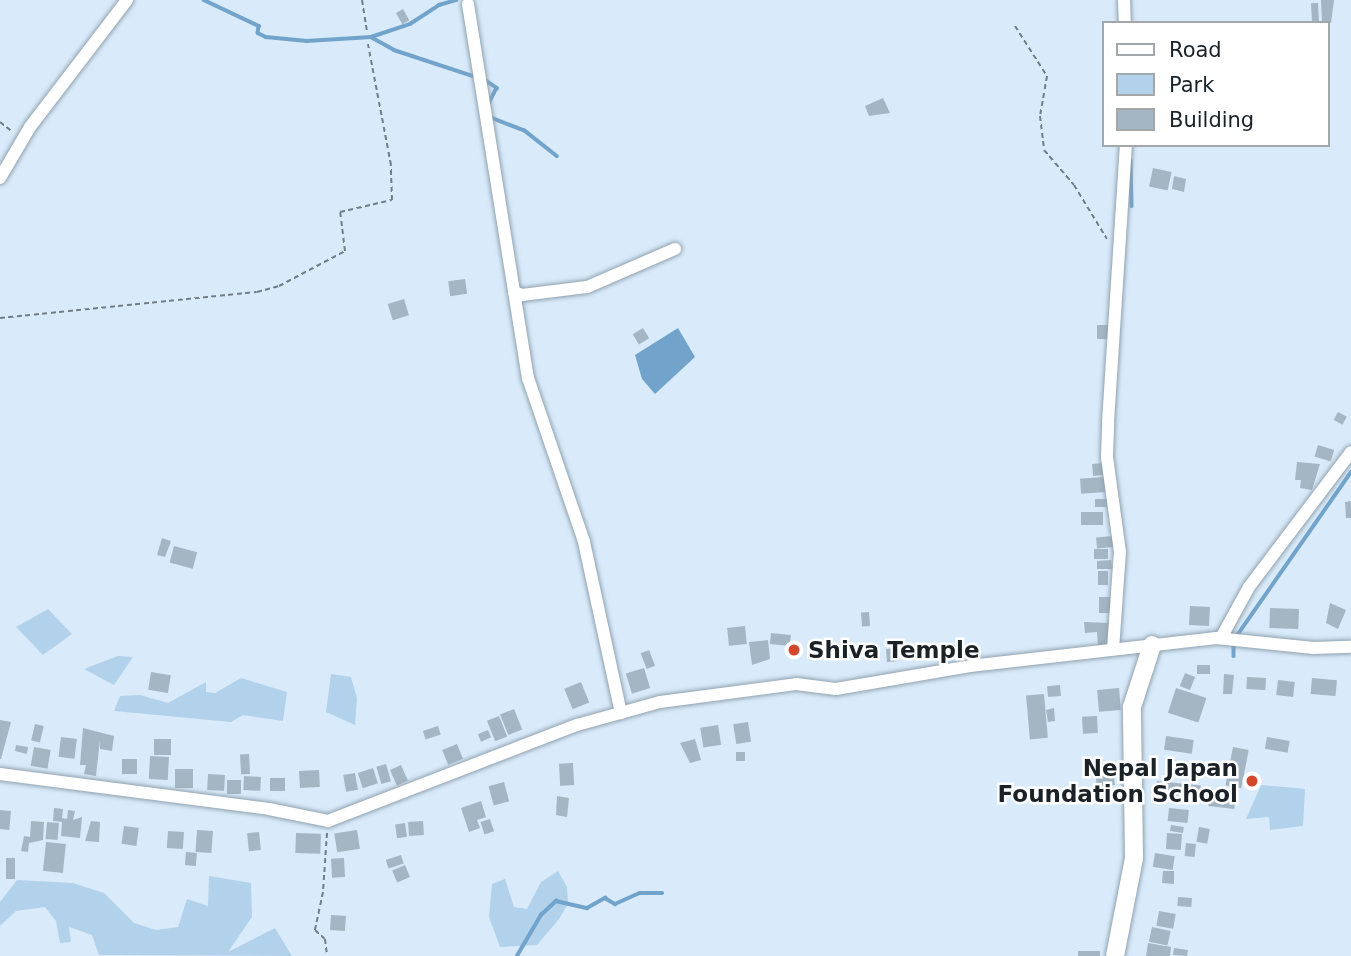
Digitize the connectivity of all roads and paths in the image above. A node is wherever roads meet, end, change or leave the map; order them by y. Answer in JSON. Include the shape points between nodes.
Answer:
{"nodes":[{"id":1,"x":127,"y":0,"type":"edge"},
{"id":2,"x":362,"y":0,"type":"edge"},
{"id":3,"x":1124,"y":0,"type":"edge"},
{"id":4,"x":468,"y":4,"type":"dead end"},
{"id":5,"x":1125,"y":21,"type":"edge"},
{"id":6,"x":1015,"y":26,"type":"dead end"},
{"id":7,"x":367,"y":32,"type":"dead end"},
{"id":8,"x":368,"y":44,"type":"dead end"},
{"id":9,"x":0,"y":122,"type":"edge"},
{"id":10,"x":23,"y":138,"type":"junction"},
{"id":11,"x":1126,"y":147,"type":"edge"},
{"id":12,"x":0,"y":178,"type":"edge"},
{"id":13,"x":675,"y":249,"type":"dead end"},
{"id":14,"x":1110,"y":249,"type":"dead end"},
{"id":15,"x":514,"y":292,"type":"junction"},
{"id":16,"x":0,"y":318,"type":"edge"},
{"id":17,"x":1351,"y":452,"type":"edge"},
{"id":18,"x":1221,"y":638,"type":"junction"},
{"id":19,"x":1152,"y":645,"type":"junction"},
{"id":20,"x":1351,"y":647,"type":"edge"},
{"id":21,"x":1113,"y":649,"type":"junction"},
{"id":22,"x":621,"y":713,"type":"junction"},
{"id":23,"x":0,"y":774,"type":"edge"},
{"id":24,"x":328,"y":821,"type":"junction"},
{"id":25,"x":327,"y":956,"type":"edge"},
{"id":26,"x":1115,"y":956,"type":"edge"}],
"edges":[{"from":1,"to":10,"type":"street"},
{"from":2,"to":7,"type":"path"},
{"from":3,"to":5,"type":"street"},
{"from":4,"to":15,"type":"street"},
{"from":6,"to":14,"type":"path","via":[[1047,76],[1040,116],[1044,150],[1090,209]]},
{"from":8,"to":16,"type":"path","via":[[391,165],[392,200],[340,212],[345,251],[279,286],[257,292]]},
{"from":9,"to":10,"type":"path"},
{"from":10,"to":12,"type":"street"},
{"from":11,"to":21,"type":"street","via":[[1107,433],[1120,552]]},
{"from":13,"to":15,"type":"street","via":[[587,287],[522,295]]},
{"from":15,"to":22,"type":"street","via":[[528,378],[584,542]]},
{"from":17,"to":18,"type":"street","via":[[1264,565]]},
{"from":18,"to":19,"type":"street"},
{"from":18,"to":20,"type":"street","via":[[1313,648]]},
{"from":19,"to":21,"type":"street"},
{"from":19,"to":26,"type":"street","via":[[1132,707],[1134,858]]},
{"from":21,"to":22,"type":"street","via":[[970,666],[836,689],[796,684],[736,689]]},
{"from":22,"to":24,"type":"street","via":[[577,725]]},
{"from":23,"to":24,"type":"street"},
{"from":24,"to":25,"type":"path","via":[[315,930],[325,939]]}]}
